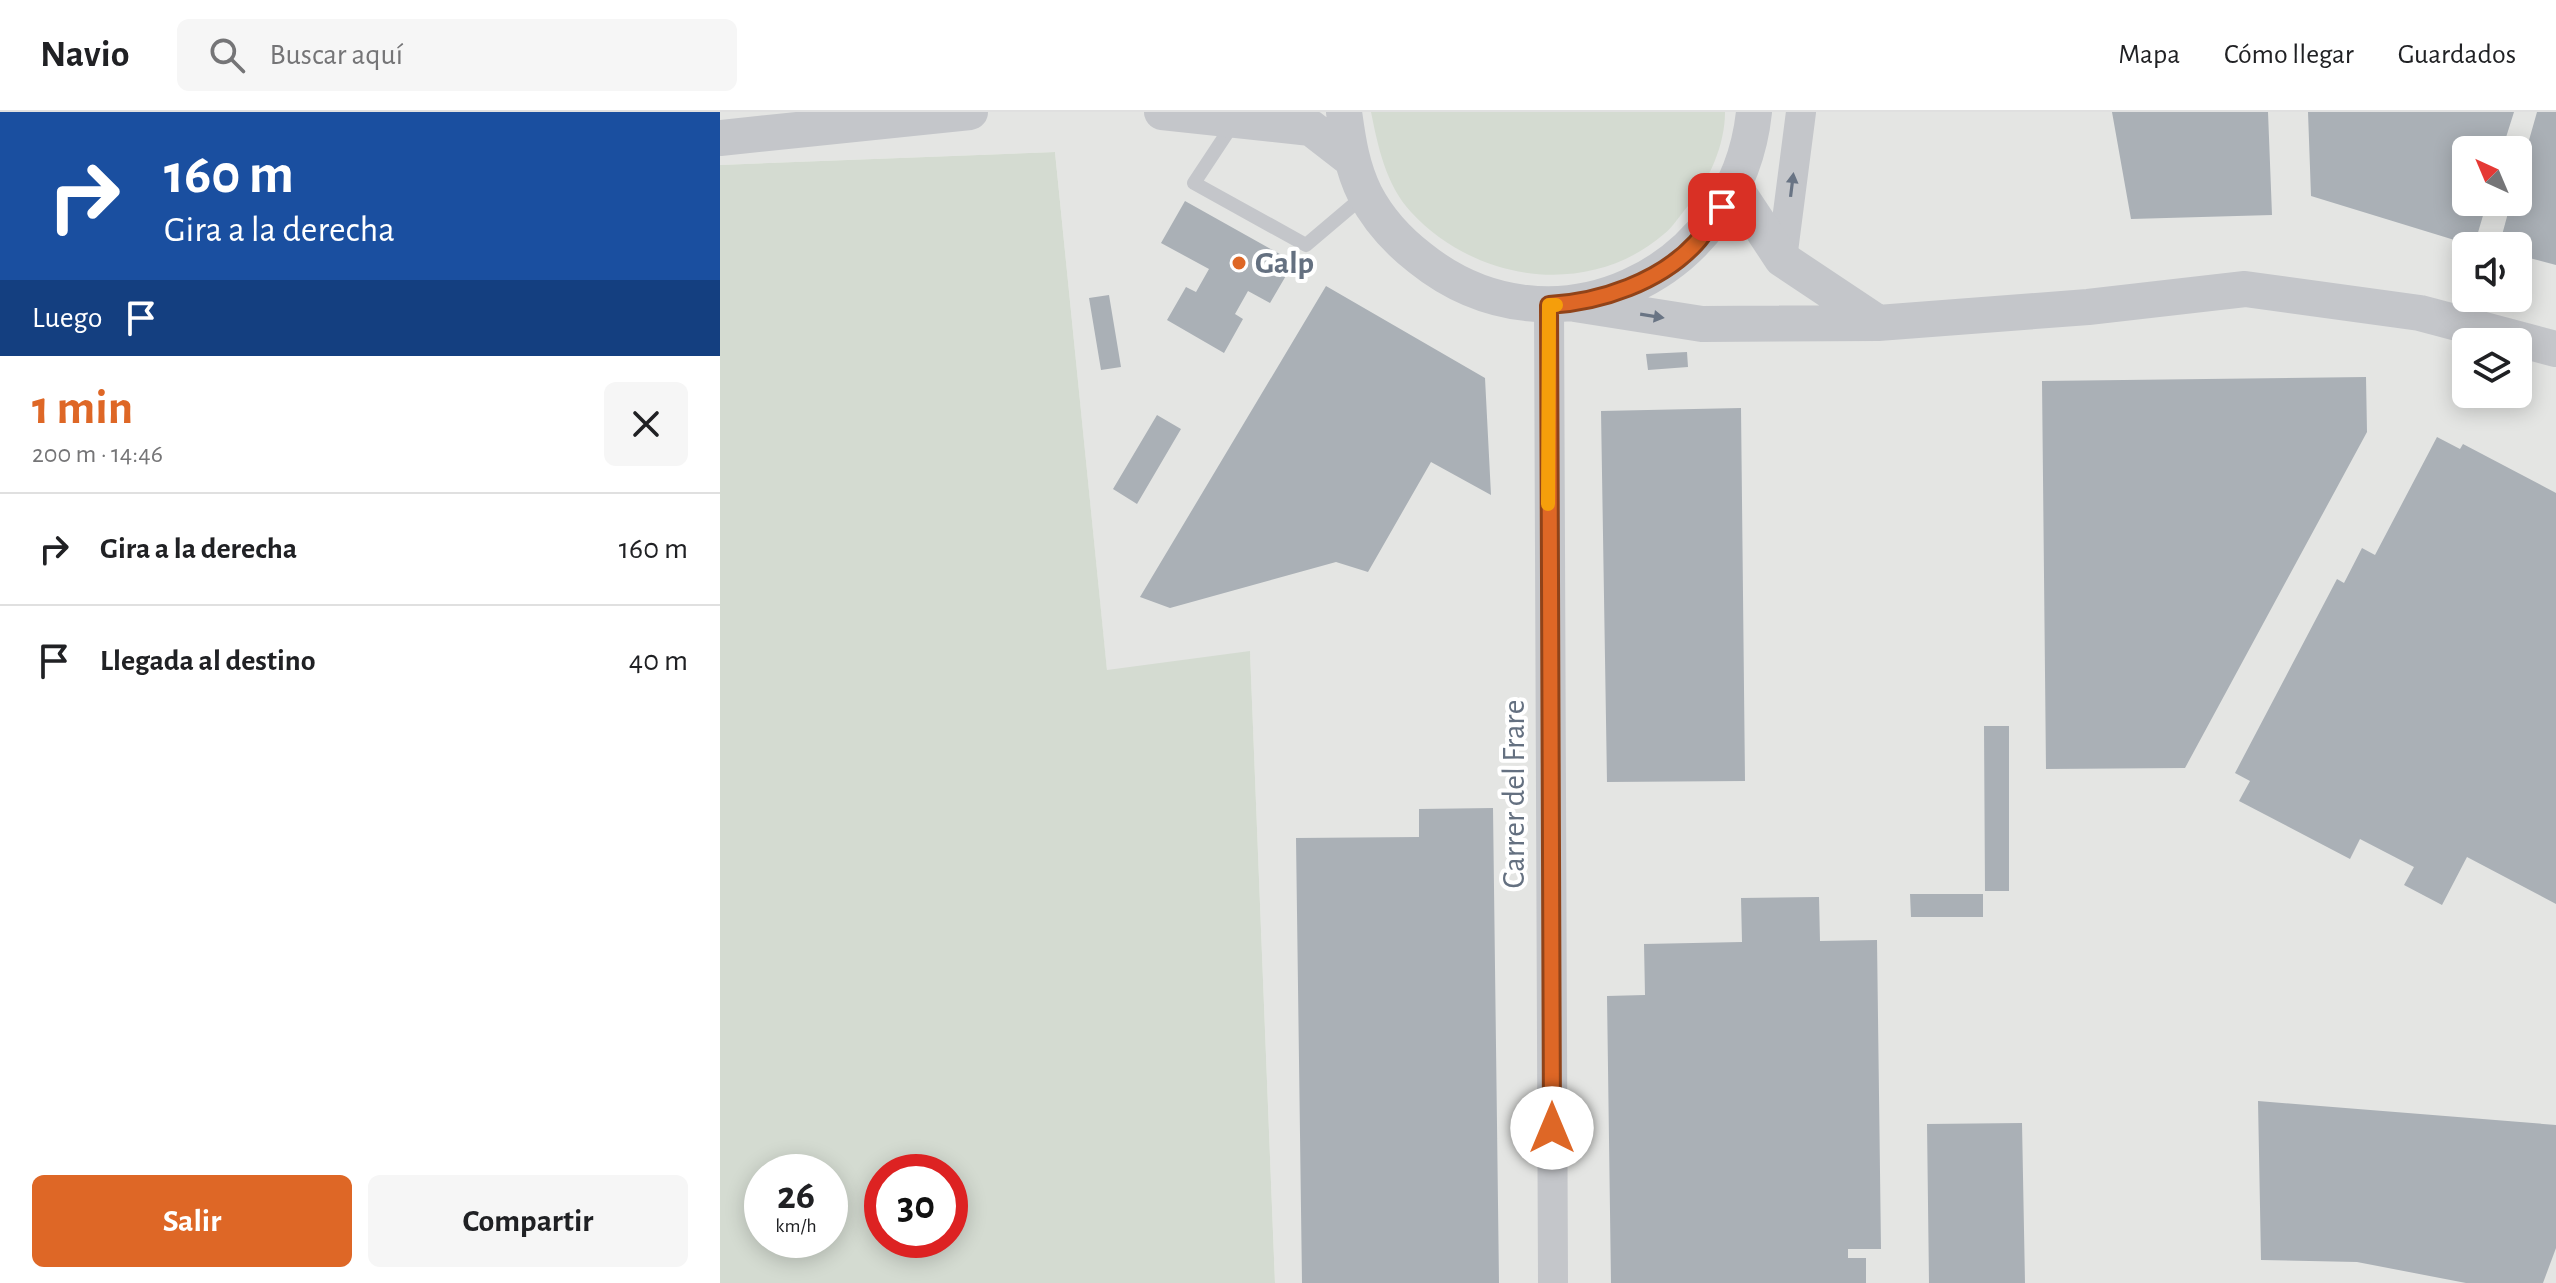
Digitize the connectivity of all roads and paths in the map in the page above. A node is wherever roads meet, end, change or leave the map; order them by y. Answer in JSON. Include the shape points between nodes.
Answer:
{"nodes":[{"id":1,"x":970,"y":112,"type":"edge"},
{"id":2,"x":1162,"y":112,"type":"edge"},
{"id":3,"x":1344,"y":112,"type":"edge"},
{"id":4,"x":1754,"y":112,"type":"edge"},
{"id":5,"x":1801,"y":112,"type":"edge"},
{"id":6,"x":902,"y":116,"type":"edge"},
{"id":7,"x":1237,"y":117,"type":"junction"},
{"id":8,"x":720,"y":138,"type":"edge"},
{"id":9,"x":1351,"y":159,"type":"junction"},
{"id":10,"x":1735,"y":188,"type":"junction"},
{"id":11,"x":1366,"y":195,"type":"junction"},
{"id":12,"x":1782,"y":259,"type":"junction"},
{"id":13,"x":1562,"y":304,"type":"junction"},
{"id":14,"x":1878,"y":323,"type":"junction"},
{"id":15,"x":2556,"y":349,"type":"edge"},
{"id":16,"x":1553,"y":1283,"type":"edge"}],
"edges":[{"from":1,"to":6,"type":"street"},
{"from":2,"to":7,"type":"street"},
{"from":3,"to":9,"type":"street"},
{"from":4,"to":10,"type":"street","via":[[1751,144]]},
{"from":12,"to":5,"type":"street","one_way":true},
{"from":6,"to":8,"type":"street"},
{"from":7,"to":9,"type":"street","via":[[1311,128]]},
{"from":7,"to":11,"type":"lane","via":[[1194,183],[1306,245]]},
{"from":9,"to":11,"type":"street"},
{"from":10,"to":12,"type":"street"},
{"from":10,"to":13,"type":"street","via":[[1695,244],[1640,284]]},
{"from":11,"to":13,"type":"street","via":[[1398,241],[1442,276],[1493,298]]},
{"from":12,"to":14,"type":"street"},
{"from":13,"to":14,"type":"street","one_way":true,"via":[[1702,324]]},
{"from":13,"to":16,"type":"street","name":"Carrer del Frare"},
{"from":14,"to":15,"type":"street","via":[[2245,289],[2420,313]]}]}
